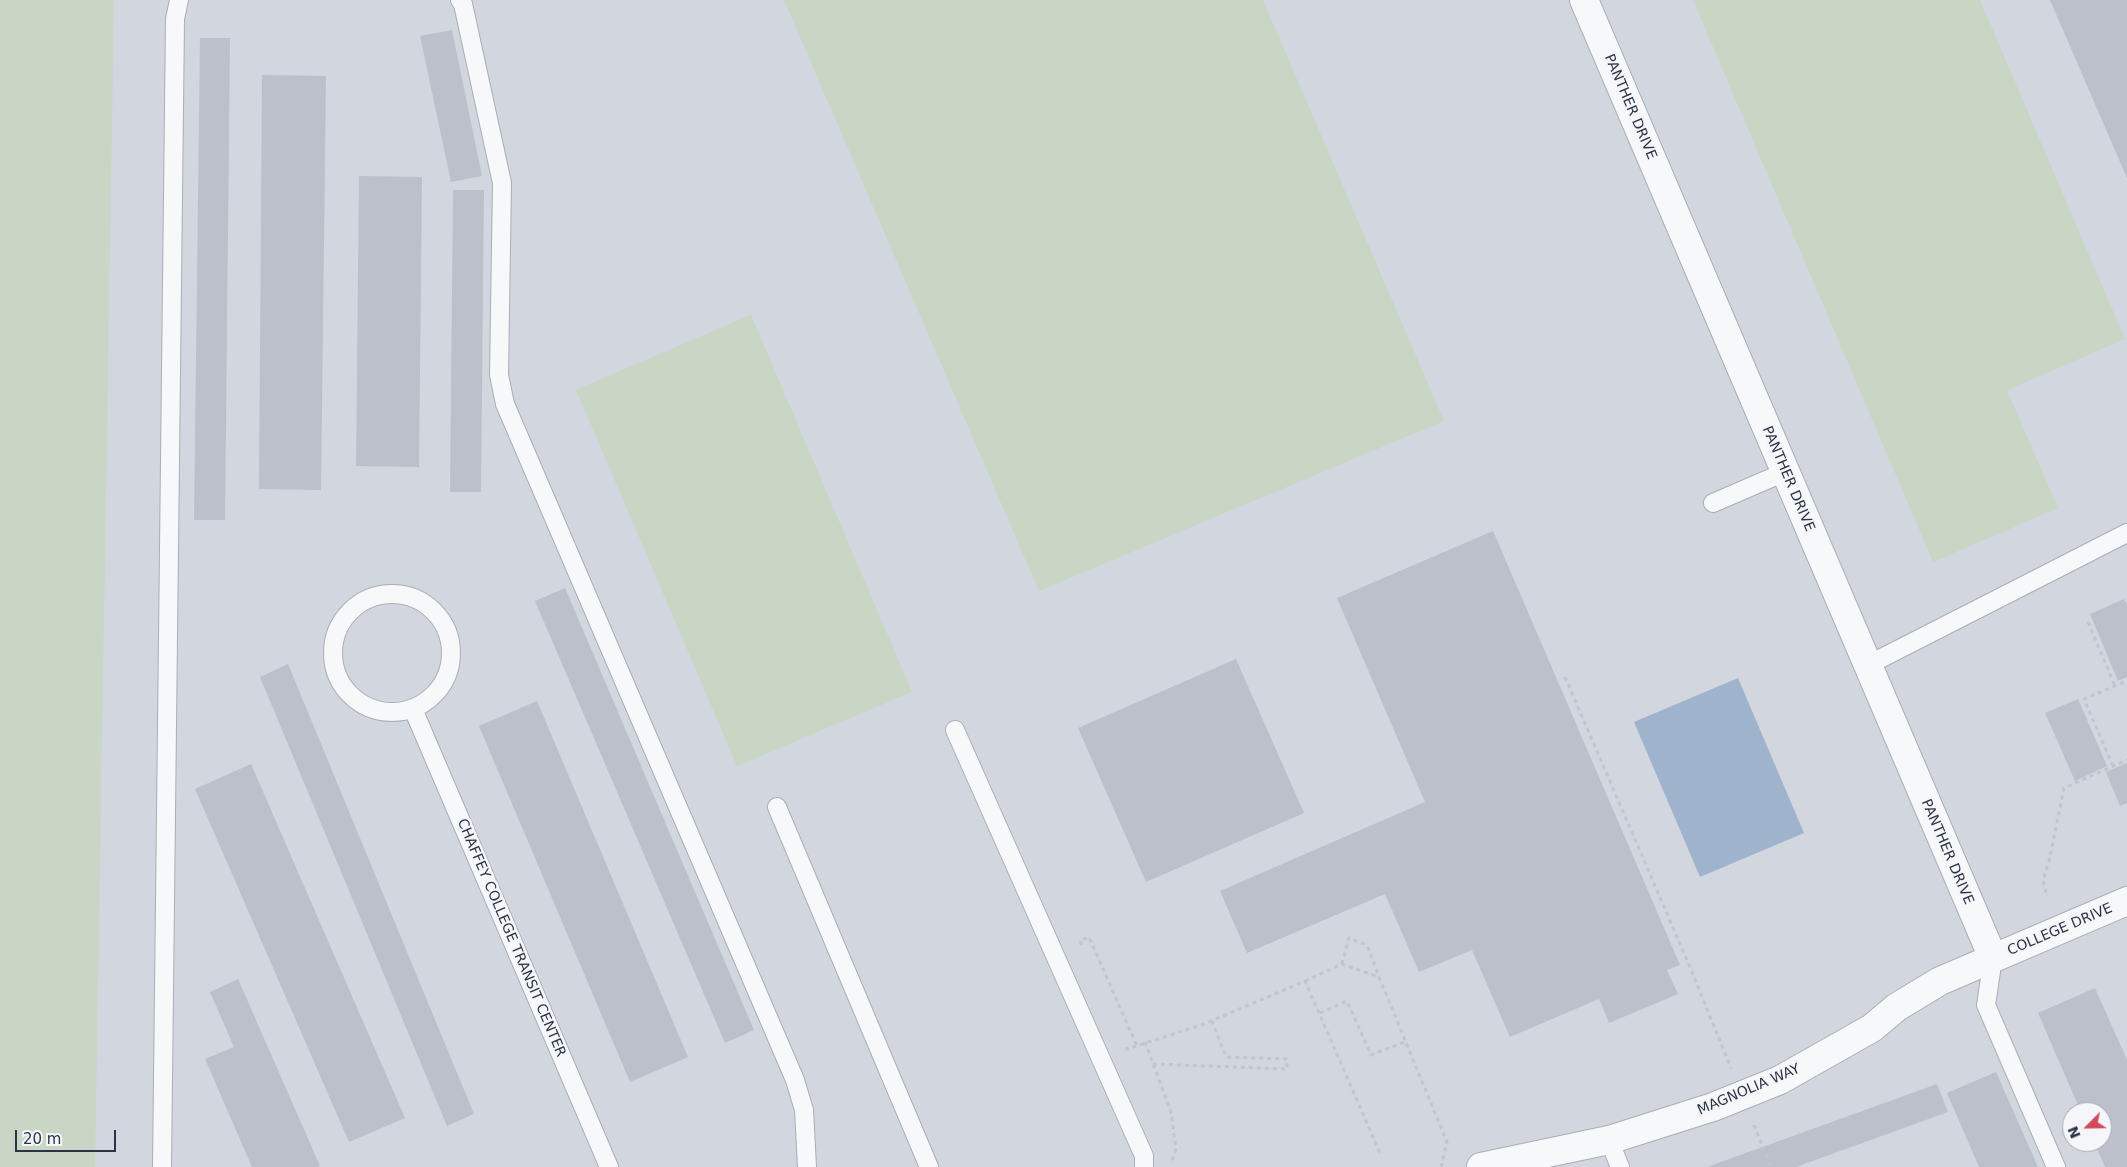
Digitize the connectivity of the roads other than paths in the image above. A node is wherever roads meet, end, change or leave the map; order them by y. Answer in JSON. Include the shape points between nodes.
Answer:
{"nodes":[{"id":1,"x":179,"y":0,"type":"edge"},
{"id":2,"x":460,"y":0,"type":"edge"},
{"id":3,"x":1584,"y":0,"type":"edge"},
{"id":4,"x":1786,"y":472,"type":"junction"},
{"id":5,"x":1713,"y":503,"type":"dead end"},
{"id":6,"x":2127,"y":533,"type":"edge"},
{"id":7,"x":1868,"y":665,"type":"junction"},
{"id":8,"x":413,"y":709,"type":"junction"},
{"id":9,"x":955,"y":730,"type":"dead end"},
{"id":10,"x":777,"y":807,"type":"dead end"},
{"id":11,"x":2127,"y":901,"type":"edge"},
{"id":12,"x":1993,"y":958,"type":"junction"},
{"id":13,"x":1609,"y":1140,"type":"junction"},
{"id":14,"x":162,"y":1167,"type":"edge"},
{"id":15,"x":609,"y":1167,"type":"edge"},
{"id":16,"x":807,"y":1167,"type":"edge"},
{"id":17,"x":929,"y":1167,"type":"edge"},
{"id":18,"x":1144,"y":1167,"type":"edge"},
{"id":19,"x":1481,"y":1167,"type":"edge"},
{"id":20,"x":1620,"y":1167,"type":"edge"},
{"id":21,"x":2056,"y":1167,"type":"edge"}],
"edges":[{"from":1,"to":14,"type":"lane","via":[[175,19]]},
{"from":2,"to":16,"type":"lane","via":[[502,183],[499,375],[505,404],[795,1080],[804,1110]]},
{"from":3,"to":4,"type":"street","name":"PANTHER DRIVE"},
{"from":4,"to":5,"type":"lane"},
{"from":4,"to":7,"type":"street","name":"PANTHER DRIVE"},
{"from":6,"to":7,"type":"lane"},
{"from":7,"to":12,"type":"street","name":"PANTHER DRIVE"},
{"from":8,"to":8,"type":"lane","via":[[430,699],[450,666],[450,646],[445,628],[434,612],[418,600],[380,595],[362,602],[347,615],[337,631],[333,650],[335,670],[357,701],[375,710]]},
{"from":8,"to":15,"type":"lane","name":"CHAFFEY COLLEGE TRANSIT CENTER"},
{"from":9,"to":18,"type":"lane","via":[[1144,1156]]},
{"from":10,"to":17,"type":"lane"},
{"from":11,"to":12,"type":"street","name":"COLLEGE DRIVE"},
{"from":12,"to":13,"type":"street","name":"MAGNOLIA WAY","via":[[1940,981],[1897,1007],[1872,1028],[1780,1080],[1713,1107]]},
{"from":12,"to":21,"type":"lane","via":[[1986,1005]]},
{"from":13,"to":19,"type":"street","name":"MAGNOLIA WAY"},
{"from":13,"to":20,"type":"lane"}]}
